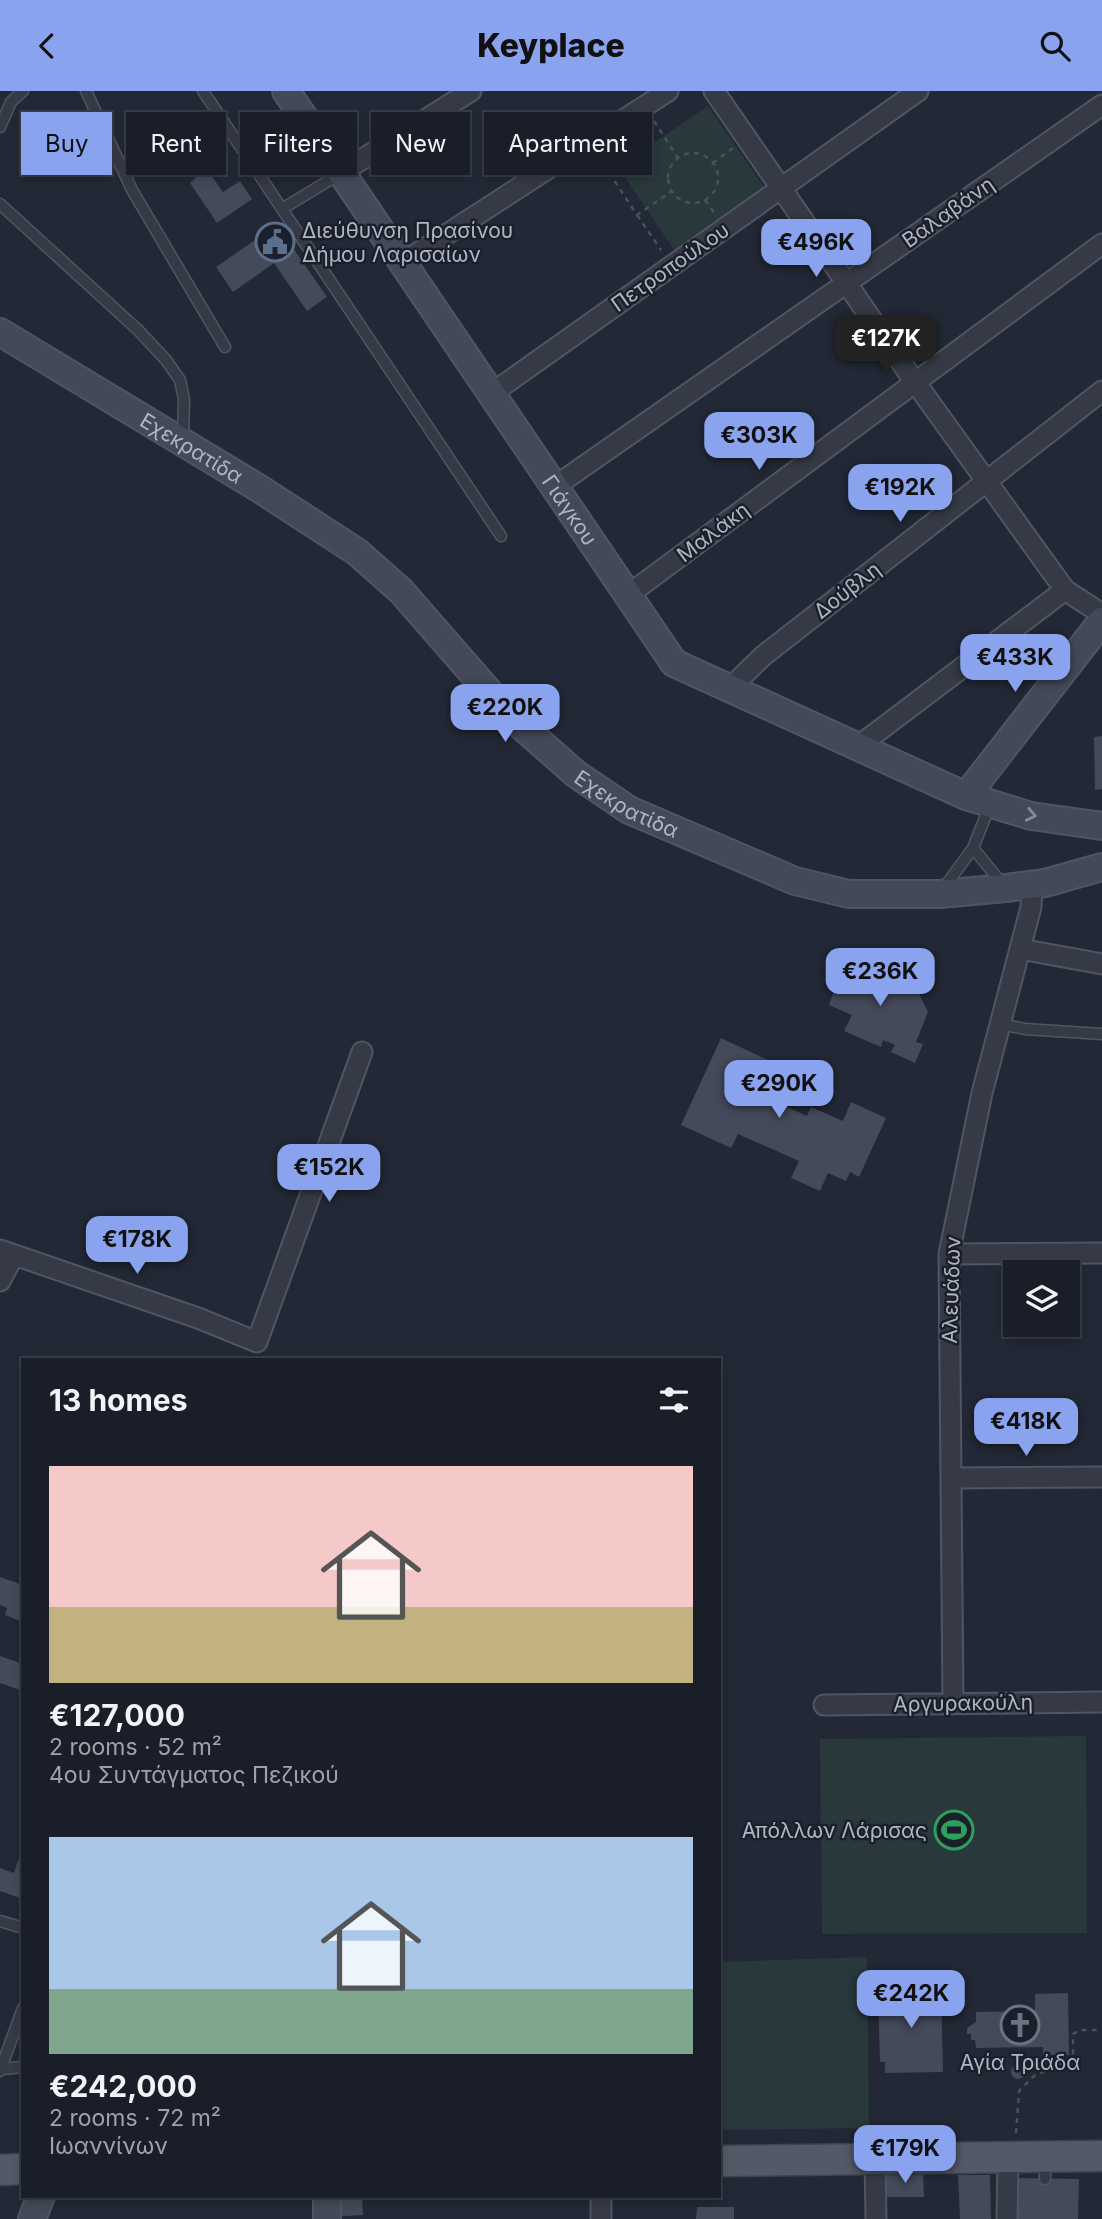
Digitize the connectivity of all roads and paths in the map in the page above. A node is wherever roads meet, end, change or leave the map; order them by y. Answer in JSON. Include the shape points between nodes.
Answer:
{"nodes":[{"id":1,"x":23,"y":91,"type":"edge"},
{"id":2,"x":86,"y":91,"type":"edge"},
{"id":3,"x":203,"y":91,"type":"edge"},
{"id":4,"x":286,"y":91,"type":"edge"},
{"id":5,"x":471,"y":91,"type":"edge"},
{"id":6,"x":668,"y":91,"type":"edge"},
{"id":7,"x":714,"y":91,"type":"edge"},
{"id":8,"x":918,"y":91,"type":"edge"},
{"id":9,"x":1102,"y":105,"type":"edge"},
{"id":10,"x":645,"y":106,"type":"junction"},
{"id":11,"x":301,"y":112,"type":"edge"},
{"id":12,"x":636,"y":112,"type":"edge"},
{"id":13,"x":0,"y":127,"type":"edge"},
{"id":14,"x":745,"y":139,"type":"junction"},
{"id":15,"x":678,"y":158,"type":"junction"},
{"id":16,"x":357,"y":163,"type":"edge"},
{"id":17,"x":713,"y":163,"type":"junction"},
{"id":18,"x":337,"y":175,"type":"edge"},
{"id":19,"x":344,"y":175,"type":"edge"},
{"id":20,"x":538,"y":175,"type":"edge"},
{"id":21,"x":611,"y":175,"type":"edge"},
{"id":22,"x":781,"y":188,"type":"junction"},
{"id":23,"x":672,"y":191,"type":"junction"},
{"id":24,"x":0,"y":204,"type":"edge"},
{"id":25,"x":282,"y":209,"type":"junction"},
{"id":26,"x":638,"y":215,"type":"junction"},
{"id":27,"x":1102,"y":244,"type":"edge"},
{"id":28,"x":404,"y":262,"type":"junction"},
{"id":29,"x":672,"y":266,"type":"junction"},
{"id":30,"x":847,"y":282,"type":"junction"},
{"id":31,"x":0,"y":332,"type":"edge"},
{"id":32,"x":225,"y":347,"type":"dead end"},
{"id":33,"x":914,"y":381,"type":"junction"},
{"id":34,"x":1102,"y":391,"type":"edge"},
{"id":35,"x":491,"y":394,"type":"junction"},
{"id":36,"x":183,"y":442,"type":"junction"},
{"id":37,"x":987,"y":482,"type":"junction"},
{"id":38,"x":554,"y":487,"type":"junction"},
{"id":39,"x":501,"y":536,"type":"dead end"},
{"id":40,"x":1065,"y":590,"type":"junction"},
{"id":41,"x":628,"y":595,"type":"junction"},
{"id":42,"x":1102,"y":614,"type":"edge"},
{"id":43,"x":1102,"y":621,"type":"edge"},
{"id":44,"x":728,"y":690,"type":"junction"},
{"id":45,"x":856,"y":748,"type":"junction"},
{"id":46,"x":978,"y":800,"type":"junction"},
{"id":47,"x":1102,"y":826,"type":"edge"},
{"id":48,"x":973,"y":848,"type":"junction"},
{"id":49,"x":1102,"y":867,"type":"edge"},
{"id":50,"x":1032,"y":885,"type":"junction"},
{"id":51,"x":1006,"y":888,"type":"junction"},
{"id":52,"x":939,"y":894,"type":"junction"},
{"id":53,"x":1020,"y":949,"type":"junction"},
{"id":54,"x":1102,"y":964,"type":"edge"},
{"id":55,"x":1000,"y":1024,"type":"junction"},
{"id":56,"x":1102,"y":1034,"type":"edge"},
{"id":57,"x":362,"y":1052,"type":"dead end"},
{"id":58,"x":7,"y":1253,"type":"edge"},
{"id":59,"x":1102,"y":1253,"type":"edge"},
{"id":60,"x":949,"y":1254,"type":"junction"},
{"id":61,"x":0,"y":1281,"type":"edge"},
{"id":62,"x":1102,"y":1477,"type":"edge"},
{"id":63,"x":951,"y":1479,"type":"junction"},
{"id":64,"x":1102,"y":1702,"type":"edge"},
{"id":65,"x":953,"y":1704,"type":"junction"},
{"id":66,"x":824,"y":1705,"type":"dead end"},
{"id":67,"x":0,"y":1921,"type":"edge"},
{"id":68,"x":21,"y":1927,"type":"edge"},
{"id":69,"x":21,"y":2013,"type":"edge"},
{"id":70,"x":1097,"y":2030,"type":"dead end"},
{"id":71,"x":21,"y":2067,"type":"edge"},
{"id":72,"x":0,"y":2070,"type":"edge"},
{"id":73,"x":1012,"y":2145,"type":"junction"},
{"id":74,"x":1102,"y":2156,"type":"edge"},
{"id":75,"x":875,"y":2159,"type":"junction"},
{"id":76,"x":721,"y":2161,"type":"edge"},
{"id":77,"x":21,"y":2169,"type":"edge"},
{"id":78,"x":0,"y":2170,"type":"edge"},
{"id":79,"x":40,"y":2198,"type":"edge"},
{"id":80,"x":327,"y":2198,"type":"edge"},
{"id":81,"x":601,"y":2198,"type":"edge"},
{"id":82,"x":32,"y":2219,"type":"edge"},
{"id":83,"x":327,"y":2219,"type":"edge"},
{"id":84,"x":601,"y":2219,"type":"edge"},
{"id":85,"x":876,"y":2219,"type":"edge"},
{"id":86,"x":1007,"y":2219,"type":"edge"}],
"edges":[{"from":1,"to":13,"type":"lane","via":[[11,102]]},
{"from":2,"to":32,"type":"lane","via":[[132,190]]},
{"from":3,"to":25,"type":"lane"},
{"from":4,"to":11,"type":"street","name":"Γιάγκου"},
{"from":5,"to":16,"type":"street"},
{"from":6,"to":10,"type":"street"},
{"from":7,"to":14,"type":"street"},
{"from":8,"to":22,"type":"street","name":"Πετροπούλου"},
{"from":9,"to":30,"type":"street","name":"Βαλαβάνη"},
{"from":10,"to":12,"type":"street"},
{"from":10,"to":15,"type":"path"},
{"from":14,"to":17,"type":"path"},
{"from":14,"to":22,"type":"street"},
{"from":15,"to":17,"type":"path","via":[[695,153]]},
{"from":15,"to":23,"type":"path","via":[[669,171]]},
{"from":17,"to":23,"type":"path","via":[[718,184],[710,197],[690,203]]},
{"from":18,"to":25,"type":"lane"},
{"from":19,"to":28,"type":"street","name":"Γιάγκου"},
{"from":20,"to":28,"type":"street"},
{"from":21,"to":26,"type":"path"},
{"from":22,"to":29,"type":"street","name":"Πετροπούλου"},
{"from":22,"to":30,"type":"street"},
{"from":23,"to":26,"type":"path"},
{"from":24,"to":36,"type":"lane","via":[[166,360],[180,380],[184,399]]},
{"from":25,"to":39,"type":"lane"},
{"from":26,"to":29,"type":"path"},
{"from":27,"to":33,"type":"street","name":"Μαλάκη"},
{"from":28,"to":35,"type":"street","name":"Γιάγκου"},
{"from":29,"to":35,"type":"street","name":"Πετροπούλου"},
{"from":30,"to":33,"type":"street"},
{"from":30,"to":38,"type":"street","name":"Βαλαβάνη"},
{"from":31,"to":36,"type":"street","name":"Εχεκρατίδα"},
{"from":33,"to":37,"type":"street"},
{"from":33,"to":41,"type":"street","name":"Μαλάκη"},
{"from":34,"to":37,"type":"street","name":"Δούβλη"},
{"from":35,"to":38,"type":"street","name":"Γιάγκου"},
{"from":36,"to":52,"type":"street","name":"Εχεκρατίδα","via":[[377,568],[510,716],[576,774],[629,810],[761,868],[830,891]]},
{"from":37,"to":40,"type":"street"},
{"from":37,"to":44,"type":"street","name":"Δούβλη","via":[[763,656]]},
{"from":38,"to":41,"type":"street","name":"Γιάγκου"},
{"from":40,"to":42,"type":"street"},
{"from":40,"to":45,"type":"street"},
{"from":41,"to":44,"type":"street","name":"Γιάγκου","via":[[674,663]]},
{"from":43,"to":46,"type":"street"},
{"from":44,"to":45,"type":"street","name":"Γιάγκου"},
{"from":45,"to":46,"type":"street","name":"Γιάγκου"},
{"from":46,"to":47,"type":"street","name":"Γιάγκου","one_way":true,"via":[[1031,815]]},
{"from":46,"to":48,"type":"lane"},
{"from":48,"to":51,"type":"lane"},
{"from":48,"to":52,"type":"lane"},
{"from":49,"to":50,"type":"street","name":"Εχεκρατίδα"},
{"from":50,"to":51,"type":"street","name":"Εχεκρατίδα"},
{"from":50,"to":53,"type":"street","name":"Αλευάδων"},
{"from":51,"to":52,"type":"street","name":"Εχεκρατίδα"},
{"from":53,"to":54,"type":"street"},
{"from":53,"to":55,"type":"street","name":"Αλευάδων"},
{"from":55,"to":56,"type":"lane"},
{"from":55,"to":60,"type":"street","name":"Αλευάδων","via":[[964,1170]]},
{"from":57,"to":58,"type":"street","via":[[257,1342]]},
{"from":58,"to":61,"type":"street"},
{"from":59,"to":60,"type":"street"},
{"from":60,"to":63,"type":"street","name":"Αλευάδων"},
{"from":62,"to":63,"type":"street"},
{"from":63,"to":65,"type":"street","name":"Αλευάδων"},
{"from":64,"to":65,"type":"street","name":"Αργυρακούλη"},
{"from":65,"to":66,"type":"street","name":"Αργυρακούλη"},
{"from":67,"to":68,"type":"lane"},
{"from":69,"to":72,"type":"lane"},
{"from":70,"to":73,"type":"path","via":[[1073,2034],[1073,2058],[1034,2076],[1019,2091]]},
{"from":71,"to":72,"type":"lane"},
{"from":73,"to":74,"type":"main road","via":[[1045,2168]]},
{"from":73,"to":75,"type":"main road"},
{"from":73,"to":86,"type":"street"},
{"from":75,"to":76,"type":"main road"},
{"from":75,"to":85,"type":"street"},
{"from":77,"to":78,"type":"main road"},
{"from":79,"to":82,"type":"street"},
{"from":80,"to":83,"type":"street"},
{"from":81,"to":84,"type":"street"}]}
